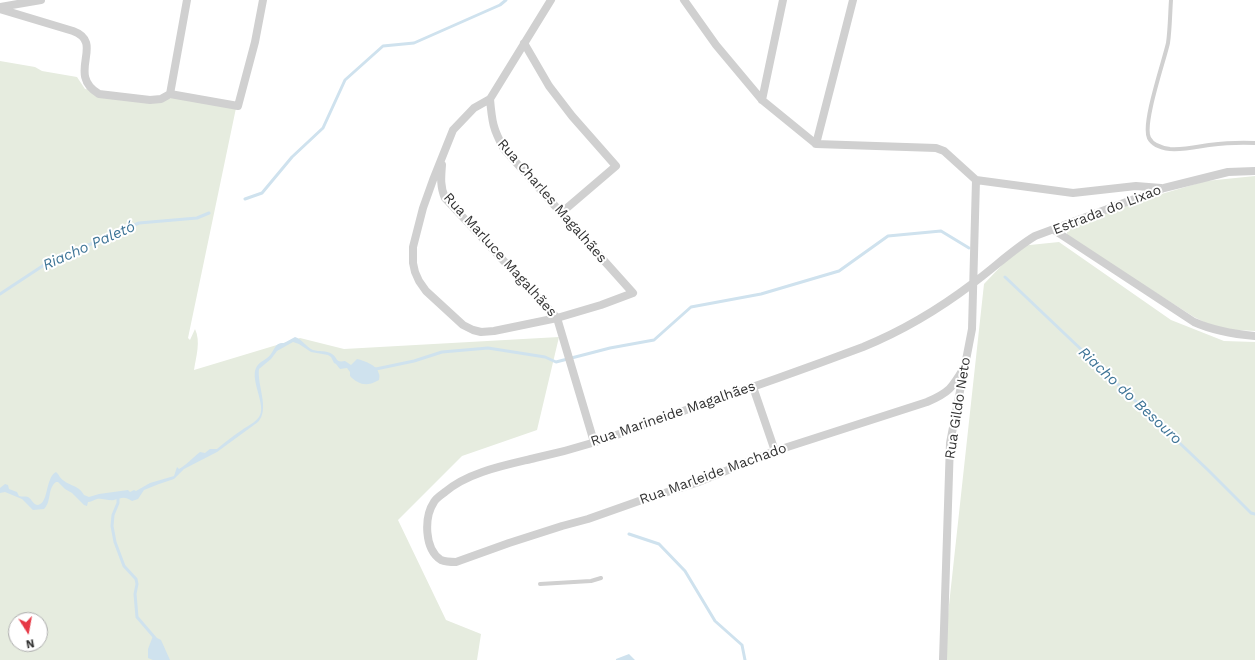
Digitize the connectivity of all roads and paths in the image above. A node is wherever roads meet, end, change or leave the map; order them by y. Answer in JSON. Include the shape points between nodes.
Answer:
{"nodes":[{"id":1,"x":41,"y":0,"type":"edge"},
{"id":2,"x":187,"y":0,"type":"edge"},
{"id":3,"x":263,"y":0,"type":"edge"},
{"id":4,"x":551,"y":0,"type":"edge"},
{"id":5,"x":684,"y":0,"type":"edge"},
{"id":6,"x":783,"y":0,"type":"edge"},
{"id":7,"x":853,"y":0,"type":"edge"},
{"id":8,"x":1171,"y":0,"type":"edge"},
{"id":9,"x":0,"y":8,"type":"edge"},
{"id":10,"x":524,"y":43,"type":"junction"},
{"id":11,"x":170,"y":94,"type":"junction"},
{"id":12,"x":490,"y":99,"type":"junction"},
{"id":13,"x":762,"y":100,"type":"junction"},
{"id":14,"x":1255,"y":143,"type":"edge"},
{"id":15,"x":816,"y":144,"type":"junction"},
{"id":16,"x":442,"y":156,"type":"junction"},
{"id":17,"x":1255,"y":171,"type":"edge"},
{"id":18,"x":976,"y":180,"type":"junction"},
{"id":19,"x":1164,"y":188,"type":"junction"},
{"id":20,"x":561,"y":213,"type":"junction"},
{"id":21,"x":1054,"y":230,"type":"junction"},
{"id":22,"x":973,"y":283,"type":"junction"},
{"id":23,"x":557,"y":318,"type":"junction"},
{"id":24,"x":1255,"y":336,"type":"edge"},
{"id":25,"x":965,"y":366,"type":"junction"},
{"id":26,"x":753,"y":387,"type":"junction"},
{"id":27,"x":594,"y":442,"type":"junction"},
{"id":28,"x":775,"y":451,"type":"junction"},
{"id":29,"x":448,"y":562,"type":"joint"},
{"id":30,"x":601,"y":578,"type":"dead end"},
{"id":31,"x":540,"y":584,"type":"dead end"},
{"id":32,"x":942,"y":660,"type":"edge"}],
"edges":[{"from":1,"to":9,"type":"street"},
{"from":2,"to":11,"type":"street"},
{"from":3,"to":11,"type":"street","via":[[238,106]]},
{"from":4,"to":10,"type":"street"},
{"from":5,"to":13,"type":"street","via":[[716,45]]},
{"from":6,"to":13,"type":"street"},
{"from":7,"to":15,"type":"street"},
{"from":8,"to":14,"type":"lane","via":[[1168,42],[1148,122],[1149,138],[1155,145],[1172,149],[1237,142]]},
{"from":9,"to":11,"type":"street","via":[[82,36],[87,46],[84,76],[89,86],[99,94],[150,100],[161,99]]},
{"from":10,"to":12,"type":"street"},
{"from":10,"to":20,"type":"street","via":[[548,86],[616,166]]},
{"from":12,"to":16,"type":"street","via":[[474,108],[453,130]]},
{"from":12,"to":20,"type":"street","name":"Rua Charles Magalhães","via":[[493,126],[504,149]]},
{"from":13,"to":15,"type":"street"},
{"from":15,"to":18,"type":"street","via":[[936,148],[944,151]]},
{"from":16,"to":23,"type":"street","name":"Rua Marluce Magalhães","via":[[440,180],[445,198]]},
{"from":16,"to":23,"type":"street","via":[[423,208],[413,247],[414,267],[426,291],[463,325],[482,332]]},
{"from":17,"to":19,"type":"street","name":"Estrada do Lixao","via":[[1228,172]]},
{"from":18,"to":19,"type":"street","via":[[1073,193],[1136,186]]},
{"from":18,"to":22,"type":"street","name":"Rua Gildo Neto"},
{"from":19,"to":21,"type":"street","name":"Estrada do Lixao"},
{"from":20,"to":23,"type":"street","name":"Rua Charles Magalhães","via":[[633,293]]},
{"from":21,"to":22,"type":"street","name":"Estrada do Lixao","via":[[1035,236]]},
{"from":21,"to":24,"type":"street","via":[[1194,322],[1219,332]]},
{"from":22,"to":25,"type":"street","name":"Rua Gildo Neto","via":[[972,328]]},
{"from":22,"to":26,"type":"street","name":"Rua Marineide Magalhães","via":[[929,313],[885,337]]},
{"from":23,"to":27,"type":"street","name":"Rua Marluce Magalhães"},
{"from":25,"to":28,"type":"street","name":"Rua Marleide Machado","via":[[943,395]]},
{"from":25,"to":32,"type":"street","name":"Rua Gildo Neto","via":[[950,443]]},
{"from":26,"to":27,"type":"street","name":"Rua Marineide Magalhães"},
{"from":26,"to":28,"type":"street"},
{"from":27,"to":29,"type":"street","name":"Rua Marineide Magalhães","via":[[500,467],[468,478],[448,489],[434,501],[428,517],[427,531],[429,543],[436,556]]},
{"from":28,"to":29,"type":"street","name":"Rua Marleide Machado","via":[[696,483],[456,562]]},
{"from":30,"to":31,"type":"lane","via":[[591,581]]}]}
